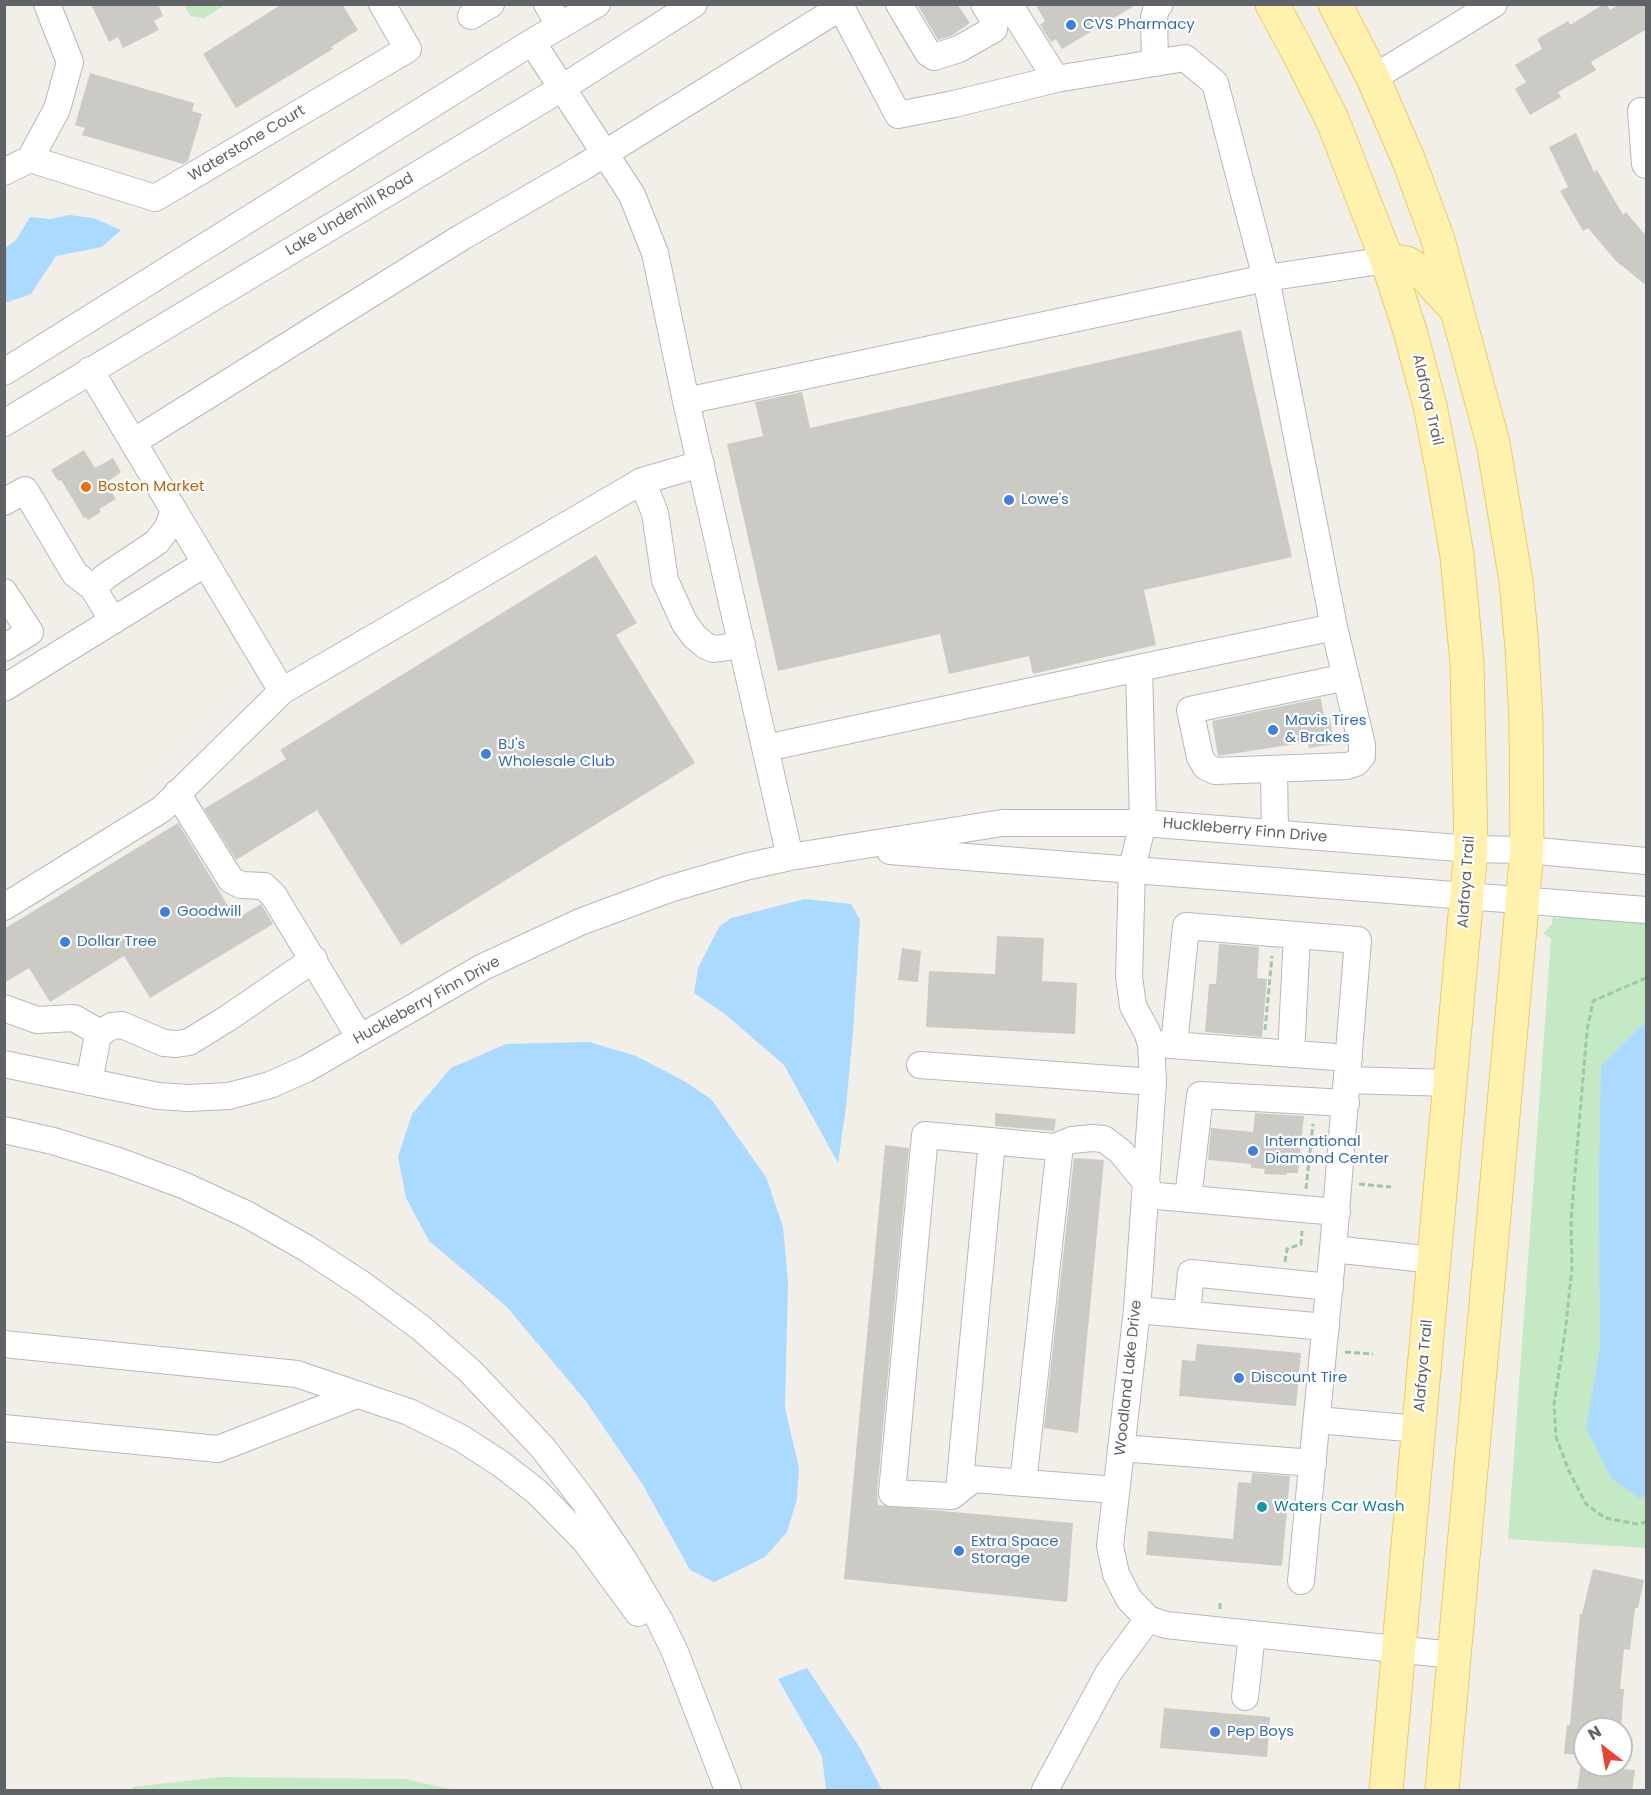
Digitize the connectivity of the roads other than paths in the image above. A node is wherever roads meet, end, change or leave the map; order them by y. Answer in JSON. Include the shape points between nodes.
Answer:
{"nodes":[{"id":1,"x":47,"y":4,"type":"edge"},
{"id":2,"x":382,"y":4,"type":"edge"},
{"id":3,"x":547,"y":4,"type":"edge"},
{"id":4,"x":597,"y":4,"type":"edge"},
{"id":5,"x":694,"y":4,"type":"edge"},
{"id":6,"x":899,"y":4,"type":"edge"},
{"id":7,"x":984,"y":4,"type":"edge"},
{"id":8,"x":1009,"y":4,"type":"edge"},
{"id":9,"x":1272,"y":4,"type":"edge"},
{"id":10,"x":1335,"y":4,"type":"edge"},
{"id":11,"x":1494,"y":4,"type":"edge"},
{"id":12,"x":1157,"y":5,"type":"edge"},
{"id":13,"x":843,"y":6,"type":"edge"},
{"id":14,"x":1463,"y":12,"type":"edge"},
{"id":15,"x":560,"y":26,"type":"junction"},
{"id":16,"x":532,"y":42,"type":"junction"},
{"id":17,"x":1155,"y":63,"type":"junction"},
{"id":18,"x":1373,"y":78,"type":"junction"},
{"id":19,"x":1056,"y":79,"type":"junction"},
{"id":20,"x":562,"y":88,"type":"junction"},
{"id":21,"x":1641,"y":111,"type":"dead end"},
{"id":22,"x":606,"y":153,"type":"junction"},
{"id":23,"x":30,"y":159,"type":"junction"},
{"id":24,"x":1647,"y":165,"type":"edge"},
{"id":25,"x":4,"y":172,"type":"edge"},
{"id":26,"x":1387,"y":260,"type":"junction"},
{"id":27,"x":1266,"y":278,"type":"junction"},
{"id":28,"x":1457,"y":310,"type":"junction"},
{"id":29,"x":90,"y":370,"type":"junction"},
{"id":30,"x":4,"y":372,"type":"edge"},
{"id":31,"x":686,"y":401,"type":"junction"},
{"id":32,"x":4,"y":423,"type":"edge"},
{"id":33,"x":133,"y":442,"type":"junction"},
{"id":34,"x":701,"y":464,"type":"junction"},
{"id":35,"x":642,"y":481,"type":"junction"},
{"id":36,"x":4,"y":502,"type":"edge"},
{"id":37,"x":174,"y":510,"type":"junction"},
{"id":38,"x":206,"y":563,"type":"junction"},
{"id":39,"x":93,"y":588,"type":"junction"},
{"id":40,"x":4,"y":592,"type":"edge"},
{"id":41,"x":114,"y":621,"type":"junction"},
{"id":42,"x":1334,"y":627,"type":"junction"},
{"id":43,"x":742,"y":645,"type":"junction"},
{"id":44,"x":4,"y":648,"type":"edge"},
{"id":45,"x":1139,"y":668,"type":"junction"},
{"id":46,"x":1346,"y":677,"type":"junction"},
{"id":47,"x":4,"y":688,"type":"edge"},
{"id":48,"x":282,"y":691,"type":"junction"},
{"id":49,"x":766,"y":748,"type":"junction"},
{"id":50,"x":1274,"y":769,"type":"junction"},
{"id":51,"x":177,"y":793,"type":"junction"},
{"id":52,"x":1143,"y":823,"type":"junction"},
{"id":53,"x":1275,"y":833,"type":"junction"},
{"id":54,"x":845,"y":847,"type":"junction"},
{"id":55,"x":1471,"y":849,"type":"junction"},
{"id":56,"x":1527,"y":850,"type":"junction"},
{"id":57,"x":790,"y":857,"type":"junction"},
{"id":58,"x":1647,"y":861,"type":"edge"},
{"id":59,"x":1132,"y":868,"type":"junction"},
{"id":60,"x":1467,"y":896,"type":"junction"},
{"id":61,"x":1521,"y":901,"type":"junction"},
{"id":62,"x":4,"y":907,"type":"edge"},
{"id":63,"x":1647,"y":910,"type":"edge"},
{"id":64,"x":1297,"y":935,"type":"junction"},
{"id":65,"x":314,"y":959,"type":"junction"},
{"id":66,"x":4,"y":1008,"type":"edge"},
{"id":67,"x":100,"y":1033,"type":"junction"},
{"id":68,"x":360,"y":1038,"type":"junction"},
{"id":69,"x":1162,"y":1045,"type":"junction"},
{"id":70,"x":1291,"y":1054,"type":"junction"},
{"id":71,"x":4,"y":1064,"type":"edge"},
{"id":72,"x":920,"y":1065,"type":"dead end"},
{"id":73,"x":1347,"y":1080,"type":"junction"},
{"id":74,"x":89,"y":1082,"type":"junction"},
{"id":75,"x":1153,"y":1082,"type":"junction"},
{"id":76,"x":1450,"y":1083,"type":"junction"},
{"id":77,"x":4,"y":1130,"type":"edge"},
{"id":78,"x":992,"y":1142,"type":"junction"},
{"id":79,"x":1060,"y":1145,"type":"junction"},
{"id":80,"x":1146,"y":1190,"type":"junction"},
{"id":81,"x":1188,"y":1199,"type":"junction"},
{"id":82,"x":1337,"y":1212,"type":"junction"},
{"id":83,"x":1333,"y":1249,"type":"junction"},
{"id":84,"x":1434,"y":1260,"type":"junction"},
{"id":85,"x":1330,"y":1287,"type":"junction"},
{"id":86,"x":1137,"y":1310,"type":"junction"},
{"id":87,"x":1187,"y":1314,"type":"junction"},
{"id":88,"x":1326,"y":1327,"type":"junction"},
{"id":89,"x":4,"y":1344,"type":"edge"},
{"id":90,"x":357,"y":1395,"type":"junction"},
{"id":91,"x":1317,"y":1420,"type":"junction"},
{"id":92,"x":4,"y":1428,"type":"edge"},
{"id":93,"x":1418,"y":1429,"type":"junction"},
{"id":94,"x":1121,"y":1448,"type":"junction"},
{"id":95,"x":1313,"y":1463,"type":"junction"},
{"id":96,"x":1023,"y":1483,"type":"junction"},
{"id":97,"x":959,"y":1490,"type":"junction"},
{"id":98,"x":1116,"y":1490,"type":"junction"},
{"id":99,"x":1301,"y":1581,"type":"dead end"},
{"id":100,"x":1148,"y":1619,"type":"junction"},
{"id":101,"x":1252,"y":1634,"type":"junction"},
{"id":102,"x":1398,"y":1648,"type":"junction"},
{"id":103,"x":1453,"y":1655,"type":"junction"},
{"id":104,"x":1245,"y":1697,"type":"dead end"},
{"id":105,"x":712,"y":1744,"type":"junction"},
{"id":106,"x":728,"y":1791,"type":"edge"},
{"id":107,"x":1045,"y":1791,"type":"edge"},
{"id":108,"x":1386,"y":1791,"type":"edge"},
{"id":109,"x":1442,"y":1791,"type":"edge"}],
"edges":[{"from":1,"to":23,"type":"street","via":[[70,62],[57,109]]},
{"from":2,"to":23,"type":"street","name":"Waterstone Court","via":[[408,49],[155,198]]},
{"from":3,"to":15,"type":"street"},
{"from":4,"to":15,"type":"street"},
{"from":5,"to":20,"type":"street","name":"Lake Underhill Road"},
{"from":6,"to":7,"type":"street","via":[[934,57],[959,49],[994,29],[995,22]]},
{"from":8,"to":19,"type":"street"},
{"from":9,"to":26,"type":"main road","name":"Alafaya Trail","via":[[1332,119]]},
{"from":10,"to":18,"type":"main road"},
{"from":11,"to":14,"type":"street"},
{"from":12,"to":17,"type":"street"},
{"from":13,"to":19,"type":"street","via":[[898,115]]},
{"from":13,"to":22,"type":"street"},
{"from":14,"to":18,"type":"street"},
{"from":15,"to":16,"type":"street"},
{"from":16,"to":20,"type":"street"},
{"from":16,"to":30,"type":"street"},
{"from":17,"to":19,"type":"street"},
{"from":17,"to":27,"type":"street","via":[[1185,58],[1215,83]]},
{"from":18,"to":28,"type":"main road","via":[[1438,240]]},
{"from":20,"to":22,"type":"street"},
{"from":20,"to":29,"type":"street","name":"Lake Underhill Road"},
{"from":21,"to":24,"type":"street"},
{"from":22,"to":31,"type":"street","via":[[632,195],[655,253]]},
{"from":22,"to":33,"type":"street","via":[[462,237]]},
{"from":23,"to":25,"type":"street"},
{"from":26,"to":27,"type":"street"},
{"from":26,"to":28,"type":"main road","via":[[1407,263],[1424,274]]},
{"from":26,"to":55,"type":"main road","name":"Alafaya Trail","via":[[1430,406],[1457,556],[1467,663]]},
{"from":27,"to":31,"type":"street"},
{"from":27,"to":42,"type":"street"},
{"from":28,"to":56,"type":"main road","via":[[1493,443],[1516,581],[1526,720]]},
{"from":29,"to":32,"type":"street","name":"Lake Underhill Road"},
{"from":29,"to":33,"type":"street"},
{"from":31,"to":34,"type":"street"},
{"from":33,"to":37,"type":"street"},
{"from":34,"to":35,"type":"street"},
{"from":34,"to":43,"type":"street"},
{"from":35,"to":43,"type":"street","via":[[655,513],[665,580],[684,622],[706,646],[714,649]]},
{"from":35,"to":48,"type":"street"},
{"from":36,"to":39,"type":"street","via":[[25,490],[75,574]]},
{"from":37,"to":38,"type":"street"},
{"from":37,"to":39,"type":"street","via":[[157,542]]},
{"from":38,"to":41,"type":"street"},
{"from":38,"to":48,"type":"street"},
{"from":39,"to":41,"type":"street"},
{"from":40,"to":44,"type":"street","via":[[30,632]]},
{"from":41,"to":47,"type":"street"},
{"from":42,"to":45,"type":"street"},
{"from":42,"to":46,"type":"street"},
{"from":43,"to":49,"type":"street"},
{"from":45,"to":49,"type":"street"},
{"from":45,"to":52,"type":"street","name":"Woodland Lake Drive"},
{"from":46,"to":50,"type":"street","via":[[1362,756],[1347,766]]},
{"from":46,"to":50,"type":"street","via":[[1190,710],[1200,757],[1206,767],[1215,771]]},
{"from":48,"to":51,"type":"street"},
{"from":49,"to":57,"type":"street"},
{"from":50,"to":53,"type":"street"},
{"from":51,"to":62,"type":"street","via":[[162,809]]},
{"from":51,"to":65,"type":"street","via":[[231,880],[241,885],[264,886]]},
{"from":52,"to":53,"type":"street","name":"Huckleberry Finn Drive"},
{"from":52,"to":54,"type":"street","name":"Huckleberry Finn Drive","via":[[1002,824]]},
{"from":52,"to":59,"type":"street","name":"Woodland Lake Drive"},
{"from":53,"to":55,"type":"street","name":"Huckleberry Finn Drive"},
{"from":54,"to":57,"type":"street","name":"Huckleberry Finn Drive"},
{"from":54,"to":59,"type":"street","name":"Huckleberry Finn Drive"},
{"from":55,"to":56,"type":"street","name":"Huckleberry Finn Drive"},
{"from":55,"to":60,"type":"main road","name":"Alafaya Trail"},
{"from":56,"to":58,"type":"street","name":"Huckleberry Finn Drive"},
{"from":56,"to":61,"type":"main road"},
{"from":57,"to":68,"type":"street","name":"Huckleberry Finn Drive","via":[[669,889],[580,922],[483,967]]},
{"from":59,"to":60,"type":"street","name":"Huckleberry Finn Drive"},
{"from":59,"to":69,"type":"street","name":"Woodland Lake Drive","via":[[1129,977],[1133,1006],[1147,1032]]},
{"from":60,"to":61,"type":"street","name":"Huckleberry Finn Drive"},
{"from":60,"to":76,"type":"main road","name":"Alafaya Trail"},
{"from":61,"to":63,"type":"street","name":"Huckleberry Finn Drive"},
{"from":61,"to":103,"type":"main road"},
{"from":64,"to":69,"type":"street","via":[[1186,926]]},
{"from":64,"to":70,"type":"street"},
{"from":64,"to":73,"type":"street","via":[[1358,940]]},
{"from":65,"to":67,"type":"street","via":[[189,1042],[164,1043],[122,1025]]},
{"from":65,"to":68,"type":"street"},
{"from":66,"to":67,"type":"street","via":[[37,1020],[75,1018]]},
{"from":67,"to":74,"type":"street"},
{"from":68,"to":74,"type":"street","name":"Huckleberry Finn Drive","via":[[279,1081],[229,1096],[158,1096]]},
{"from":69,"to":70,"type":"street"},
{"from":69,"to":75,"type":"street","name":"Woodland Lake Drive"},
{"from":70,"to":73,"type":"street"},
{"from":71,"to":74,"type":"street","name":"Huckleberry Finn Drive"},
{"from":72,"to":75,"type":"street"},
{"from":73,"to":76,"type":"street"},
{"from":73,"to":81,"type":"street","via":[[1200,1095]]},
{"from":73,"to":82,"type":"street"},
{"from":75,"to":80,"type":"street","name":"Woodland Lake Drive"},
{"from":76,"to":84,"type":"main road","name":"Alafaya Trail"},
{"from":77,"to":105,"type":"street","via":[[87,1150],[148,1171],[246,1214],[344,1271],[470,1371],[543,1448],[608,1534],[660,1621]]},
{"from":78,"to":79,"type":"street"},
{"from":78,"to":97,"type":"street"},
{"from":78,"to":97,"type":"street","via":[[925,1135],[892,1493],[952,1496]]},
{"from":79,"to":80,"type":"street","via":[[1072,1140],[1104,1139],[1121,1152]]},
{"from":79,"to":96,"type":"street"},
{"from":80,"to":81,"type":"street"},
{"from":80,"to":86,"type":"street","name":"Woodland Lake Drive"},
{"from":81,"to":82,"type":"street"},
{"from":82,"to":83,"type":"street"},
{"from":83,"to":84,"type":"street"},
{"from":83,"to":85,"type":"street"},
{"from":84,"to":93,"type":"main road","name":"Alafaya Trail"},
{"from":85,"to":87,"type":"street","via":[[1191,1273]]},
{"from":85,"to":88,"type":"street"},
{"from":86,"to":87,"type":"street"},
{"from":86,"to":94,"type":"street","name":"Woodland Lake Drive"},
{"from":87,"to":88,"type":"street"},
{"from":88,"to":91,"type":"street"},
{"from":89,"to":90,"type":"street","via":[[297,1374]]},
{"from":90,"to":92,"type":"street","via":[[218,1449]]},
{"from":90,"to":105,"type":"street","via":[[409,1412],[461,1438],[520,1478],[564,1517],[636,1611]]},
{"from":91,"to":93,"type":"street"},
{"from":91,"to":95,"type":"street"},
{"from":93,"to":102,"type":"main road","name":"Alafaya Trail"},
{"from":94,"to":95,"type":"street"},
{"from":94,"to":98,"type":"street","name":"Woodland Lake Drive"},
{"from":95,"to":99,"type":"street"},
{"from":96,"to":97,"type":"street","via":[[974,1479]]},
{"from":96,"to":98,"type":"street"},
{"from":98,"to":100,"type":"street","name":"Woodland Lake Drive","via":[[1110,1546],[1116,1574],[1129,1599]]},
{"from":100,"to":101,"type":"street","via":[[1166,1625]]},
{"from":100,"to":107,"type":"street","via":[[1109,1672]]},
{"from":101,"to":102,"type":"street"},
{"from":101,"to":104,"type":"street"},
{"from":102,"to":103,"type":"street"},
{"from":102,"to":108,"type":"main road","name":"Alafaya Trail"},
{"from":103,"to":109,"type":"main road"},
{"from":105,"to":106,"type":"street"}]}
